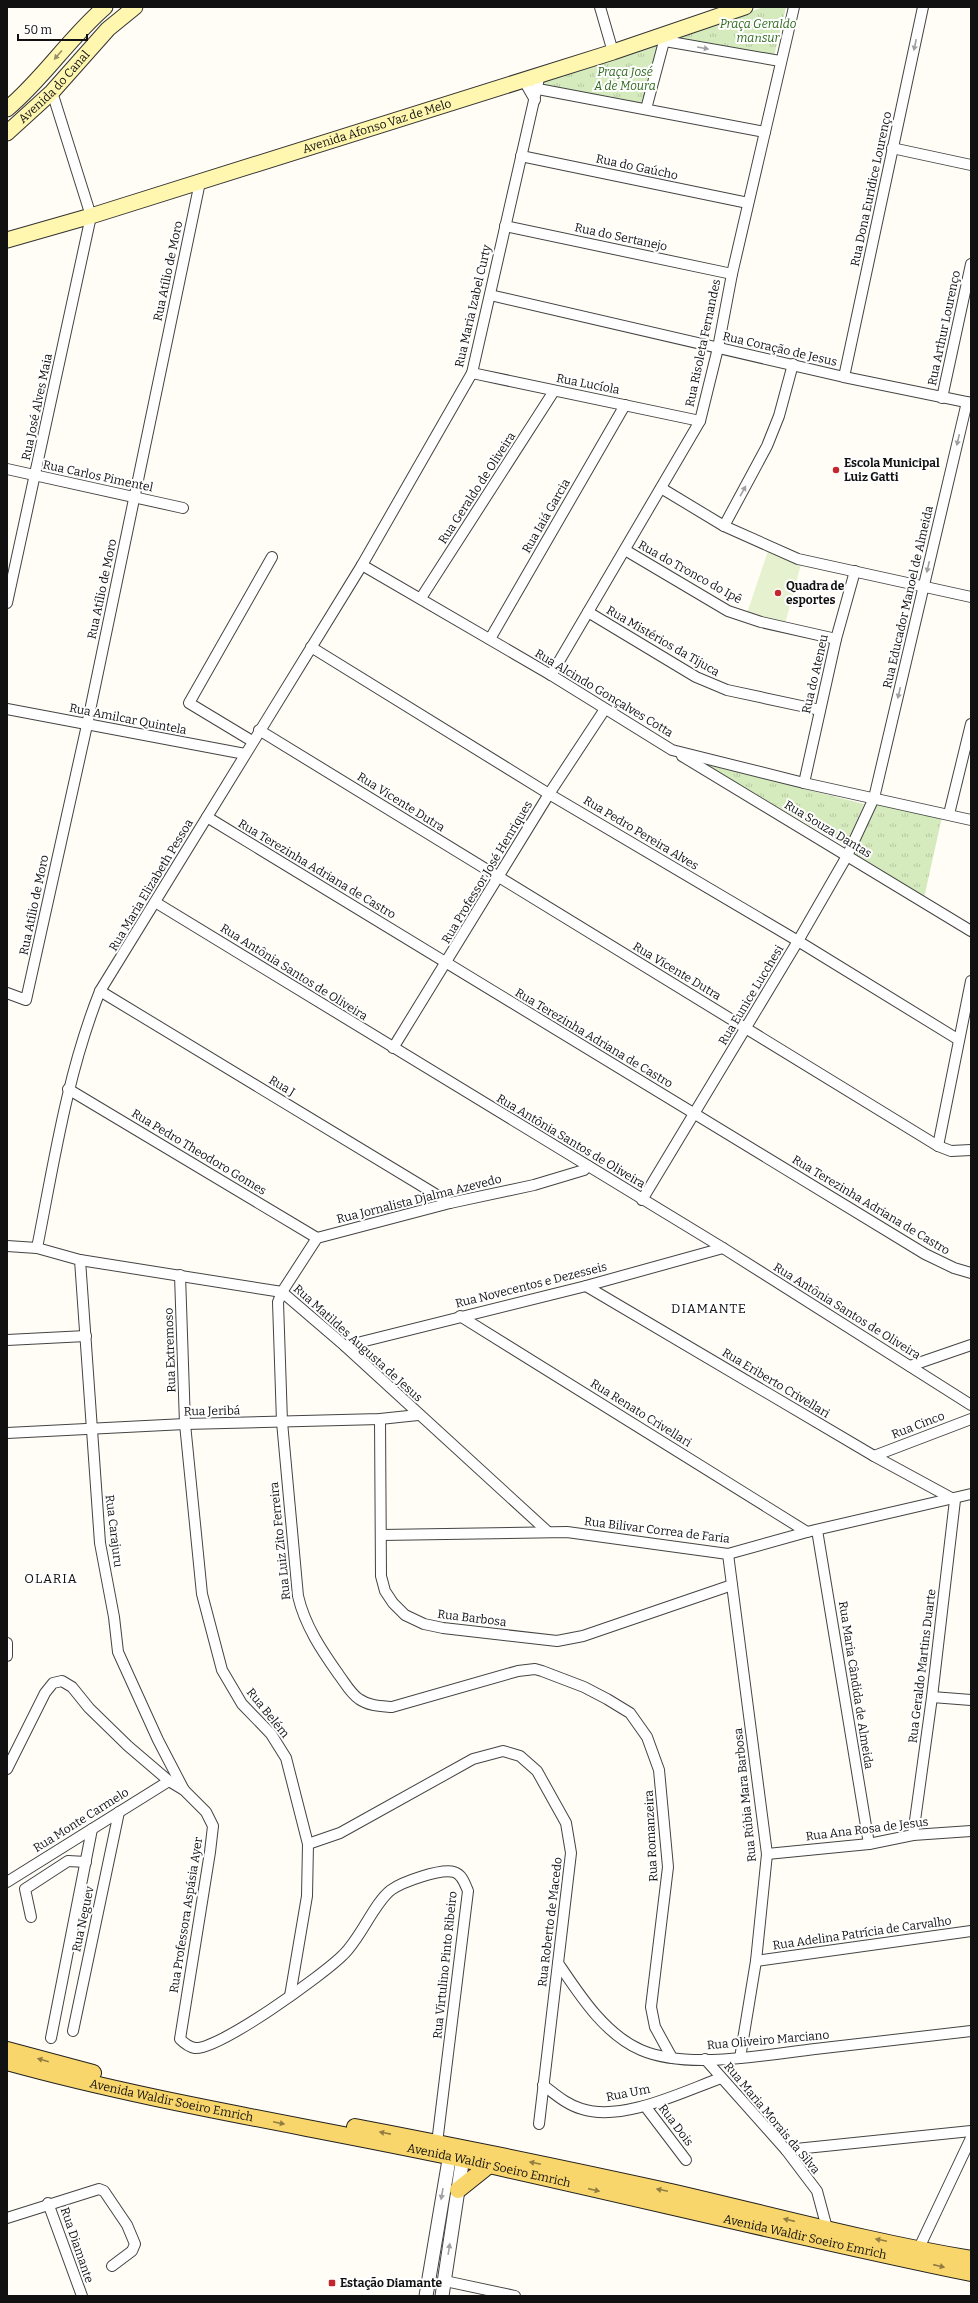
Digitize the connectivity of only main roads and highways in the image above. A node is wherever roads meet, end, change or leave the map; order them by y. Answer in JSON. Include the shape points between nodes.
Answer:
{"nodes":[{"id":1,"x":105,"y":7,"type":"edge"},
{"id":2,"x":135,"y":7,"type":"edge"},
{"id":3,"x":745,"y":7,"type":"edge"},
{"id":4,"x":7,"y":109,"type":"edge"},
{"id":5,"x":7,"y":133,"type":"edge"},
{"id":6,"x":7,"y":240,"type":"edge"},
{"id":7,"x":7,"y":2050,"type":"edge"},
{"id":8,"x":7,"y":2062,"type":"edge"},
{"id":9,"x":453,"y":2150,"type":"junction"},
{"id":10,"x":488,"y":2166,"type":"junction"},
{"id":11,"x":458,"y":2190,"type":"road end"},
{"id":12,"x":829,"y":2235,"type":"junction"},
{"id":13,"x":969,"y":2271,"type":"edge"}],
"edges":[{"from":1,"to":4,"type":"main road","name":"Avenida do Canal","one_way":true,"via":[[70,41],[23,96]]},
{"from":2,"to":5,"type":"main road","name":"Avenida do Canal","via":[[108,29],[52,92]]},
{"from":3,"to":6,"type":"main road","name":"Avenida Afonso Vaz de Melo","via":[[665,38],[613,52],[539,82],[523,79],[200,182]]},
{"from":9,"to":7,"type":"main road","name":"Avenida Waldir Soeiro Emrich","one_way":true,"via":[[78,2070]]},
{"from":8,"to":9,"type":"main road","name":"Avenida Waldir Soeiro Emrich","one_way":true,"via":[[84,2082],[317,2131]]},
{"from":9,"to":10,"type":"main road","name":"Avenida Waldir Soeiro Emrich"},
{"from":12,"to":9,"type":"main road","name":"Avenida Waldir Soeiro Emrich","one_way":true,"via":[[672,2192]]},
{"from":10,"to":11,"type":"main road"},
{"from":10,"to":12,"type":"main road","name":"Avenida Waldir Soeiro Emrich","one_way":true},
{"from":12,"to":13,"type":"main road","name":"Avenida Waldir Soeiro Emrich","one_way":true},
{"from":13,"to":12,"type":"main road","name":"Avenida Waldir Soeiro Emrich","one_way":true,"via":[[919,2248]]}]}
